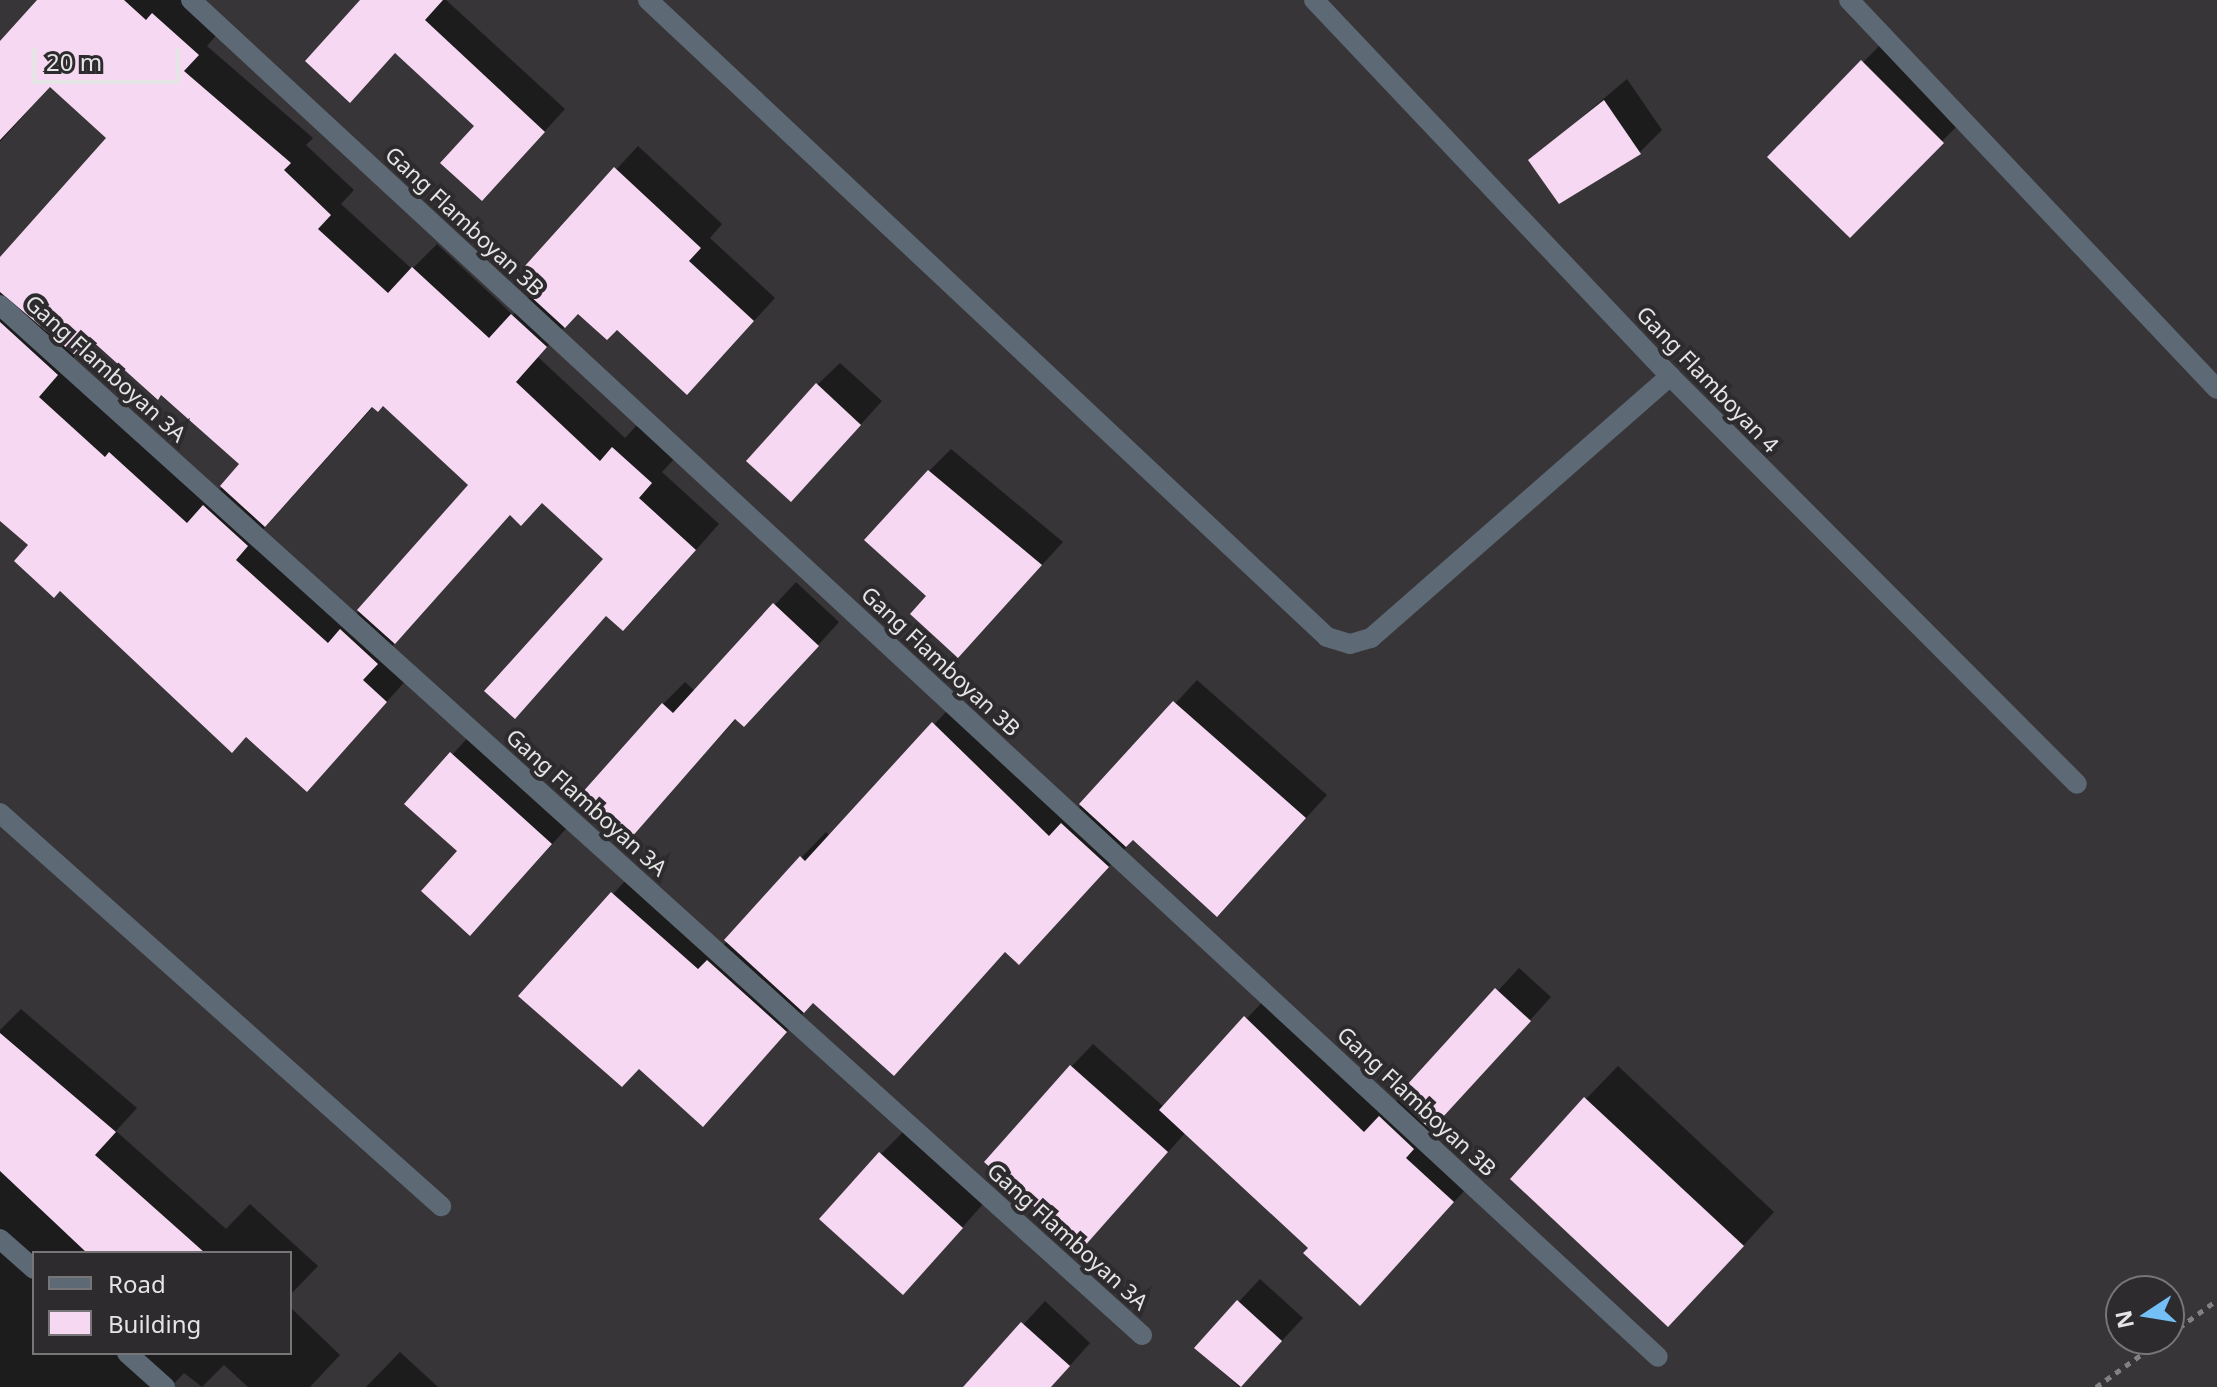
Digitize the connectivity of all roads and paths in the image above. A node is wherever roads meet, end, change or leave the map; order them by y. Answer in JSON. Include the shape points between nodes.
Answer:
{"nodes":[{"id":1,"x":191,"y":0,"type":"edge"},
{"id":2,"x":648,"y":0,"type":"edge"},
{"id":3,"x":1314,"y":0,"type":"edge"},
{"id":4,"x":1849,"y":0,"type":"edge"},
{"id":5,"x":0,"y":305,"type":"edge"},
{"id":6,"x":1670,"y":376,"type":"junction"},
{"id":7,"x":2217,"y":389,"type":"edge"},
{"id":8,"x":2077,"y":784,"type":"dead end"},
{"id":9,"x":0,"y":813,"type":"edge"},
{"id":10,"x":441,"y":1206,"type":"dead end"},
{"id":11,"x":0,"y":1239,"type":"edge"},
{"id":12,"x":32,"y":1267,"type":"edge"},
{"id":13,"x":2217,"y":1300,"type":"edge"},
{"id":14,"x":2185,"y":1323,"type":"edge"},
{"id":15,"x":1142,"y":1335,"type":"dead end"},
{"id":16,"x":129,"y":1355,"type":"edge"},
{"id":17,"x":2141,"y":1355,"type":"edge"},
{"id":18,"x":1658,"y":1357,"type":"dead end"},
{"id":19,"x":165,"y":1387,"type":"edge"},
{"id":20,"x":2096,"y":1387,"type":"edge"}],
"edges":[{"from":1,"to":18,"type":"street","name":"Gang Flamboyan 3B"},
{"from":2,"to":6,"type":"street","via":[[1327,637],[1350,644],[1371,638]]},
{"from":3,"to":6,"type":"street","name":"Gang Flamboyan 4"},
{"from":4,"to":7,"type":"street"},
{"from":5,"to":15,"type":"street","name":"Gang Flamboyan 3A"},
{"from":6,"to":8,"type":"street","name":"Gang Flamboyan 4"},
{"from":9,"to":10,"type":"street"},
{"from":11,"to":12,"type":"street"},
{"from":13,"to":14,"type":"path"},
{"from":16,"to":19,"type":"street"},
{"from":17,"to":20,"type":"path"}]}
